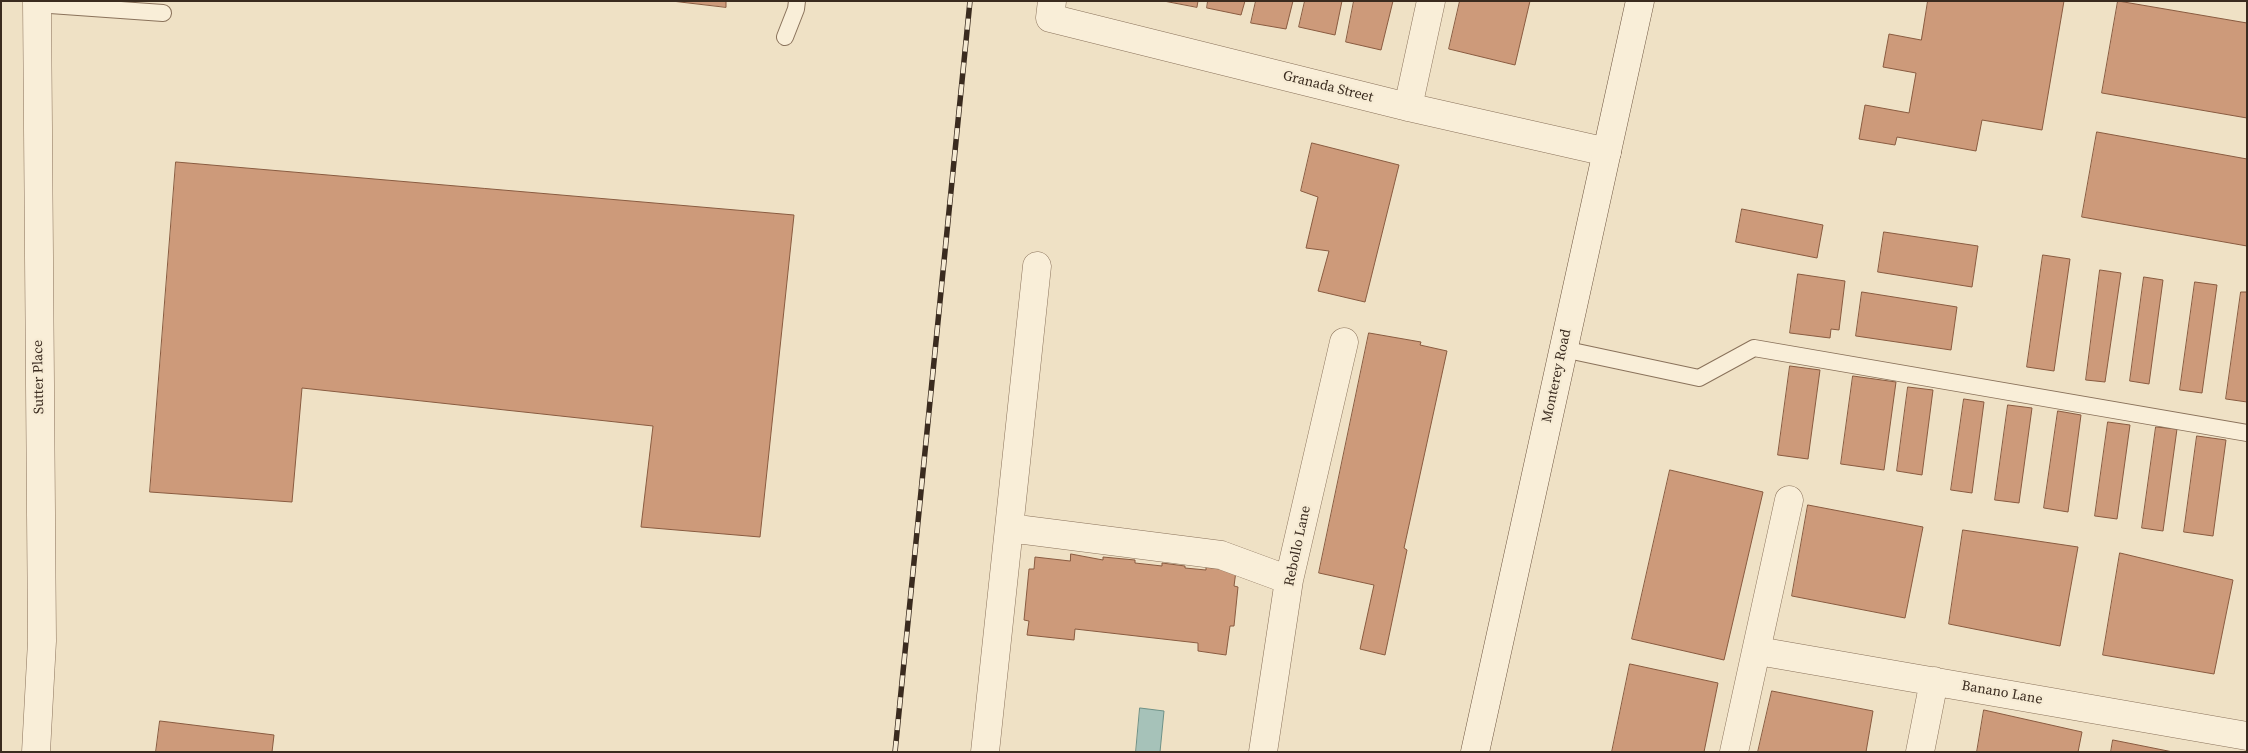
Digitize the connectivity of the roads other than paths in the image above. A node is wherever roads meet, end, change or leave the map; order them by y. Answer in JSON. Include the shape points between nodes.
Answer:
{"nodes":[{"id":1,"x":797,"y":1,"type":"edge"},
{"id":2,"x":1431,"y":1,"type":"edge"},
{"id":3,"x":1640,"y":1,"type":"edge"},
{"id":4,"x":36,"y":3,"type":"edge"},
{"id":5,"x":1051,"y":10,"type":"edge"},
{"id":6,"x":163,"y":13,"type":"dead end"},
{"id":7,"x":785,"y":37,"type":"dead end"},
{"id":8,"x":1408,"y":107,"type":"junction"},
{"id":9,"x":1607,"y":152,"type":"junction"},
{"id":10,"x":1037,"y":266,"type":"dead end"},
{"id":11,"x":1344,"y":342,"type":"dead end"},
{"id":12,"x":1563,"y":349,"type":"junction"},
{"id":13,"x":2247,"y":433,"type":"edge"},
{"id":14,"x":1789,"y":500,"type":"dead end"},
{"id":15,"x":1009,"y":528,"type":"junction"},
{"id":16,"x":1289,"y":580,"type":"junction"},
{"id":17,"x":1758,"y":651,"type":"junction"},
{"id":18,"x":1934,"y":680,"type":"junction"},
{"id":19,"x":2247,"y":736,"type":"edge"},
{"id":20,"x":36,"y":752,"type":"edge"},
{"id":21,"x":985,"y":752,"type":"edge"},
{"id":22,"x":1263,"y":752,"type":"edge"},
{"id":23,"x":1475,"y":752,"type":"edge"},
{"id":24,"x":1734,"y":752,"type":"edge"},
{"id":25,"x":1920,"y":752,"type":"edge"}],
"edges":[{"from":1,"to":7,"type":"lane"},
{"from":2,"to":8,"type":"street"},
{"from":3,"to":9,"type":"street","name":"Monterey Road"},
{"from":4,"to":6,"type":"lane"},
{"from":4,"to":20,"type":"street","name":"Sutter Place","via":[[42,641]]},
{"from":5,"to":8,"type":"street","name":"Granada Street"},
{"from":8,"to":9,"type":"street","name":"Granada Street"},
{"from":9,"to":12,"type":"street","name":"Monterey Road"},
{"from":10,"to":15,"type":"street"},
{"from":11,"to":16,"type":"street","name":"Rebollo Lane"},
{"from":12,"to":13,"type":"lane","via":[[1699,378],[1754,348]]},
{"from":12,"to":23,"type":"street","name":"Monterey Road"},
{"from":14,"to":17,"type":"street"},
{"from":15,"to":16,"type":"street","via":[[1221,555]]},
{"from":15,"to":21,"type":"street"},
{"from":16,"to":22,"type":"street","name":"Rebollo Lane"},
{"from":17,"to":18,"type":"street","name":"Banano Lane"},
{"from":17,"to":24,"type":"street"},
{"from":18,"to":19,"type":"street","name":"Banano Lane"},
{"from":18,"to":25,"type":"street"}]}
